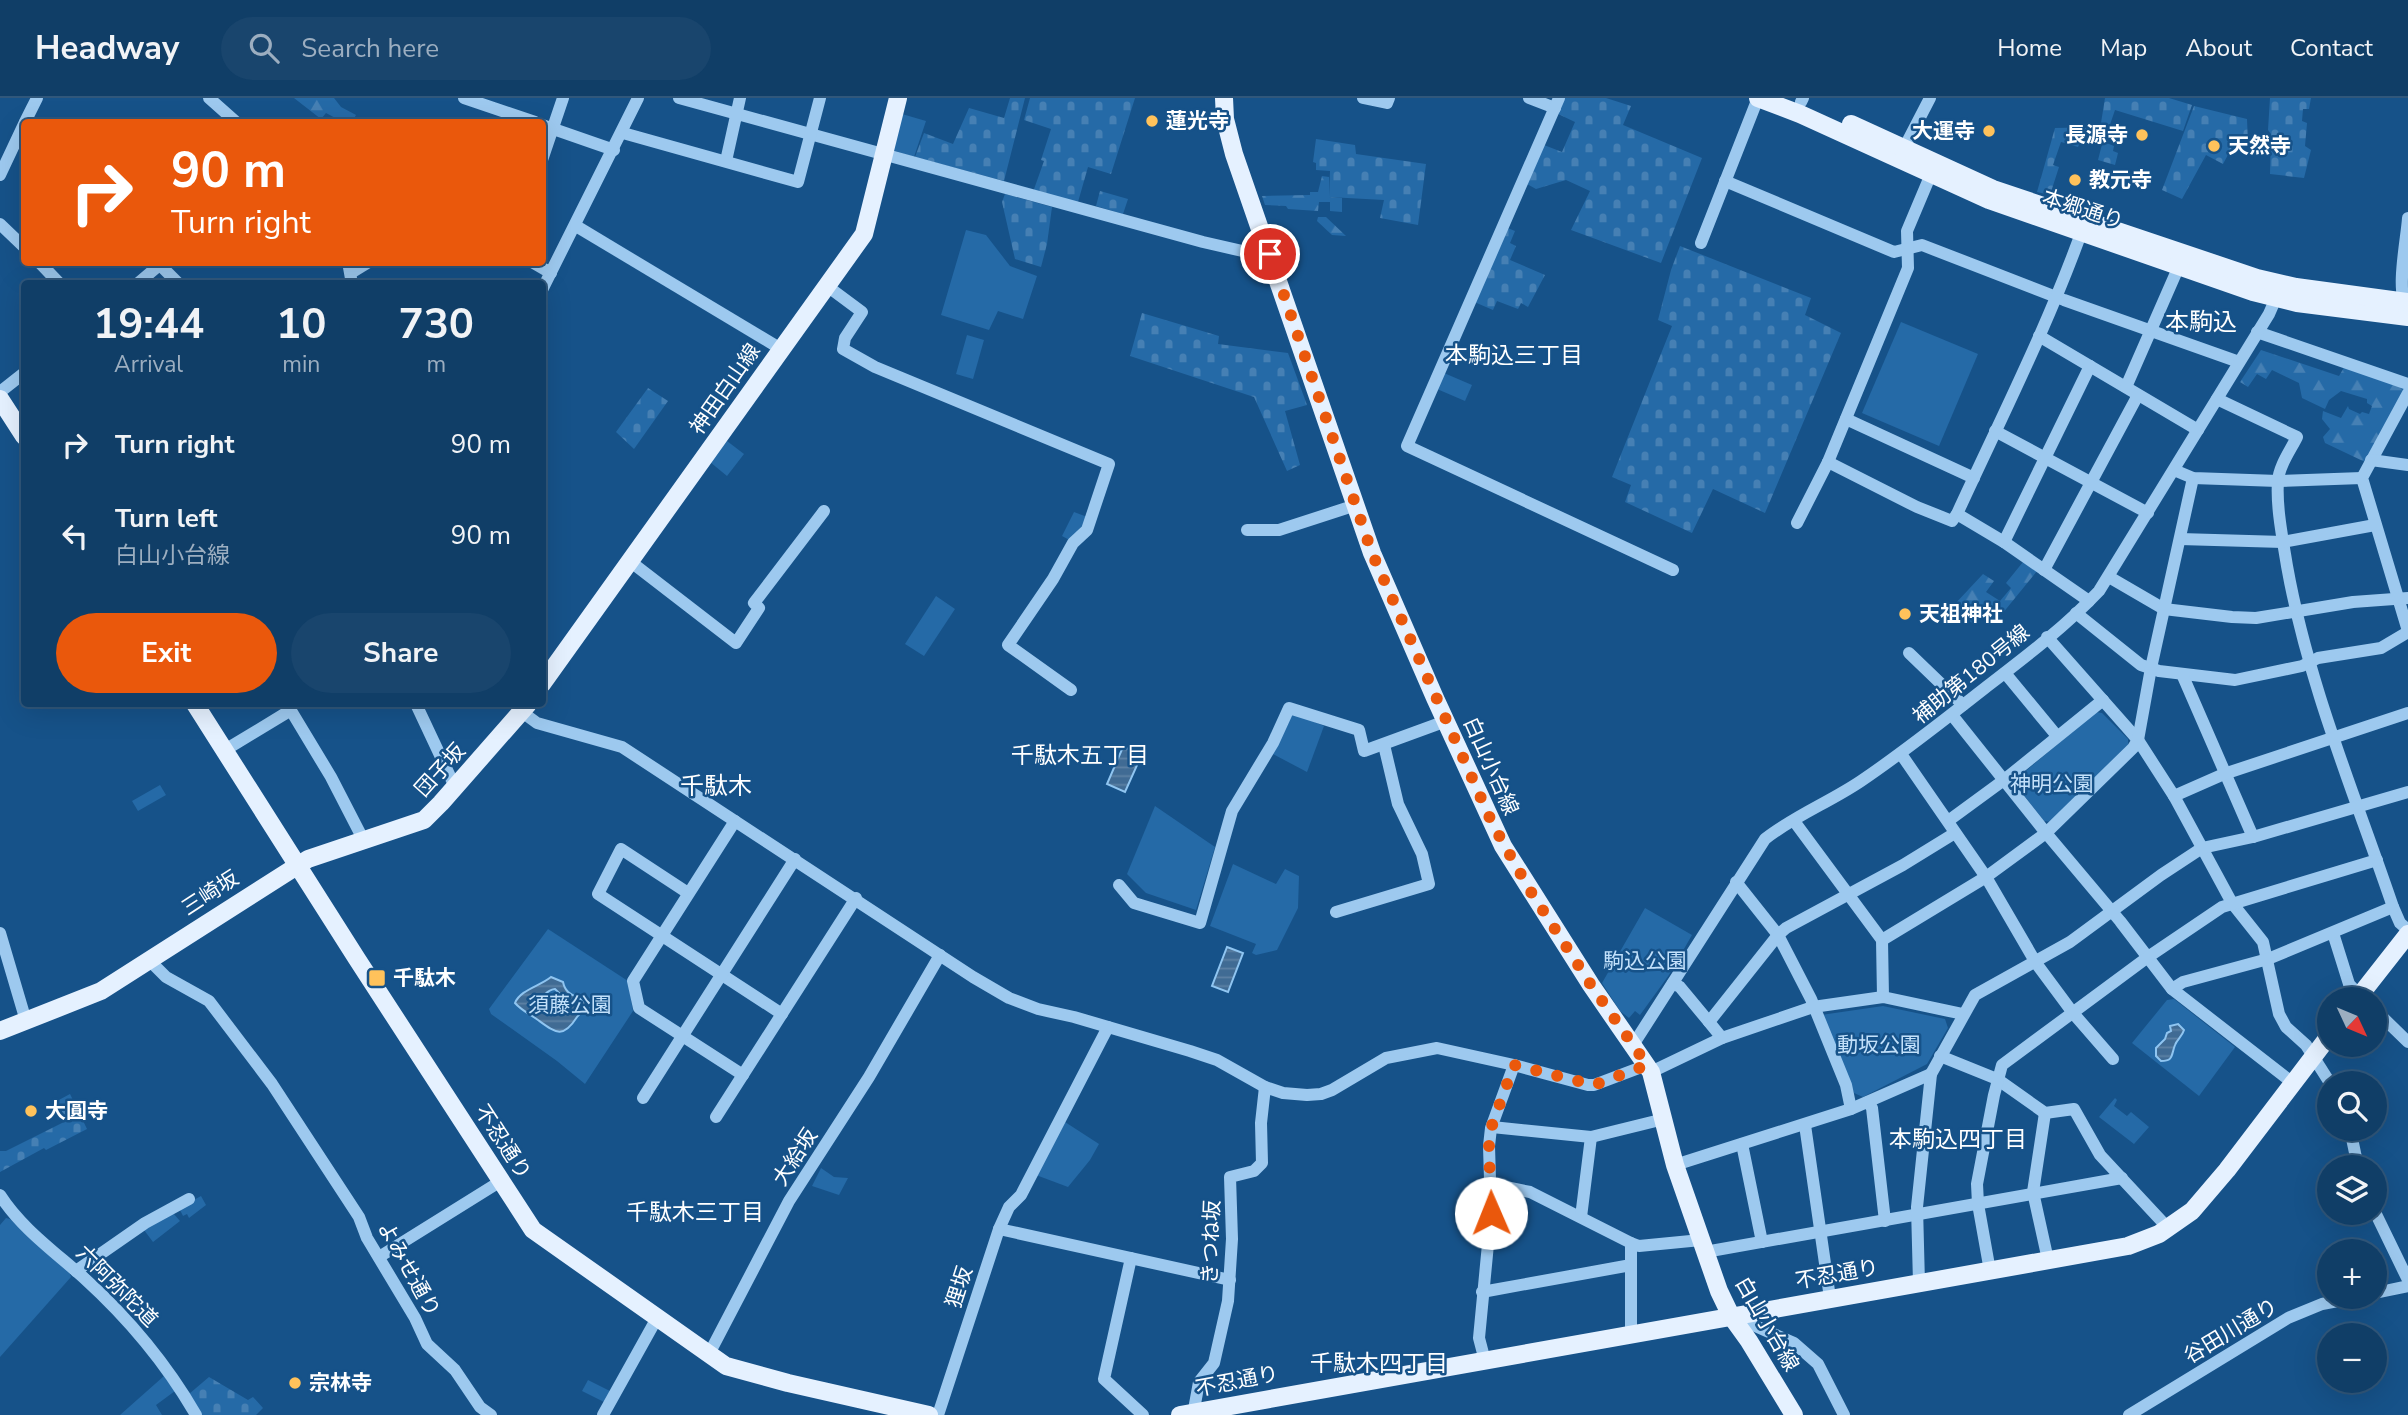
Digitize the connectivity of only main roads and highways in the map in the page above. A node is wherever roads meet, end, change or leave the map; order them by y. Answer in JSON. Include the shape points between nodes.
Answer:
{"nodes":[{"id":1,"x":898,"y":98,"type":"edge"},
{"id":2,"x":1224,"y":98,"type":"edge"},
{"id":3,"x":1758,"y":98,"type":"edge"},
{"id":4,"x":1798,"y":99,"type":"edge"},
{"id":5,"x":1901,"y":153,"type":"junction"},
{"id":6,"x":2084,"y":227,"type":"junction"},
{"id":7,"x":2279,"y":291,"type":"junction"},
{"id":8,"x":2407,"y":307,"type":"edge"},
{"id":9,"x":0,"y":399,"type":"edge"},
{"id":10,"x":21,"y":431,"type":"edge"},
{"id":11,"x":546,"y":679,"type":"edge"},
{"id":12,"x":197,"y":707,"type":"edge"},
{"id":13,"x":525,"y":708,"type":"edge"},
{"id":14,"x":297,"y":865,"type":"junction"},
{"id":15,"x":2408,"y":932,"type":"edge"},
{"id":16,"x":2368,"y":987,"type":"edge"},
{"id":17,"x":0,"y":1031,"type":"edge"},
{"id":18,"x":2317,"y":1053,"type":"edge"},
{"id":19,"x":1731,"y":1316,"type":"junction"},
{"id":20,"x":1189,"y":1414,"type":"edge"},
{"id":21,"x":929,"y":1415,"type":"edge"},
{"id":22,"x":1794,"y":1415,"type":"edge"}],
"edges":[{"from":1,"to":11,"type":"main road","name":"神田白山線","via":[[864,234]]},
{"from":2,"to":19,"type":"main road","name":"白山小台線","via":[[1230,140],[1372,553],[1511,859],[1649,1068],[1675,1166]]},
{"from":3,"to":5,"type":"main road","name":"本郷通り"},
{"from":4,"to":5,"type":"main road","name":"本郷通り"},
{"from":5,"to":6,"type":"main road","name":"本郷通り"},
{"from":5,"to":6,"type":"main road","name":"本郷通り","via":[[1931,174],[2002,205]]},
{"from":6,"to":7,"type":"main road","name":"本郷通り"},
{"from":6,"to":7,"type":"main road","name":"本郷通り","via":[[2179,266]]},
{"from":7,"to":8,"type":"main road","name":"本郷通り"},
{"from":9,"to":10,"type":"main road"},
{"from":12,"to":14,"type":"main road","name":"不忍通り"},
{"from":13,"to":14,"type":"main road","name":"団子坂","via":[[424,820]]},
{"from":14,"to":17,"type":"main road","name":"三崎坂","via":[[94,995]]},
{"from":14,"to":21,"type":"main road","name":"不忍通り","via":[[536,1232],[736,1370]]},
{"from":15,"to":16,"type":"main road"},
{"from":18,"to":19,"type":"main road","name":"不忍通り","via":[[2192,1211],[2129,1246]]},
{"from":19,"to":20,"type":"main road","name":"不忍通り"},
{"from":19,"to":22,"type":"main road","name":"白山小台線"}]}
